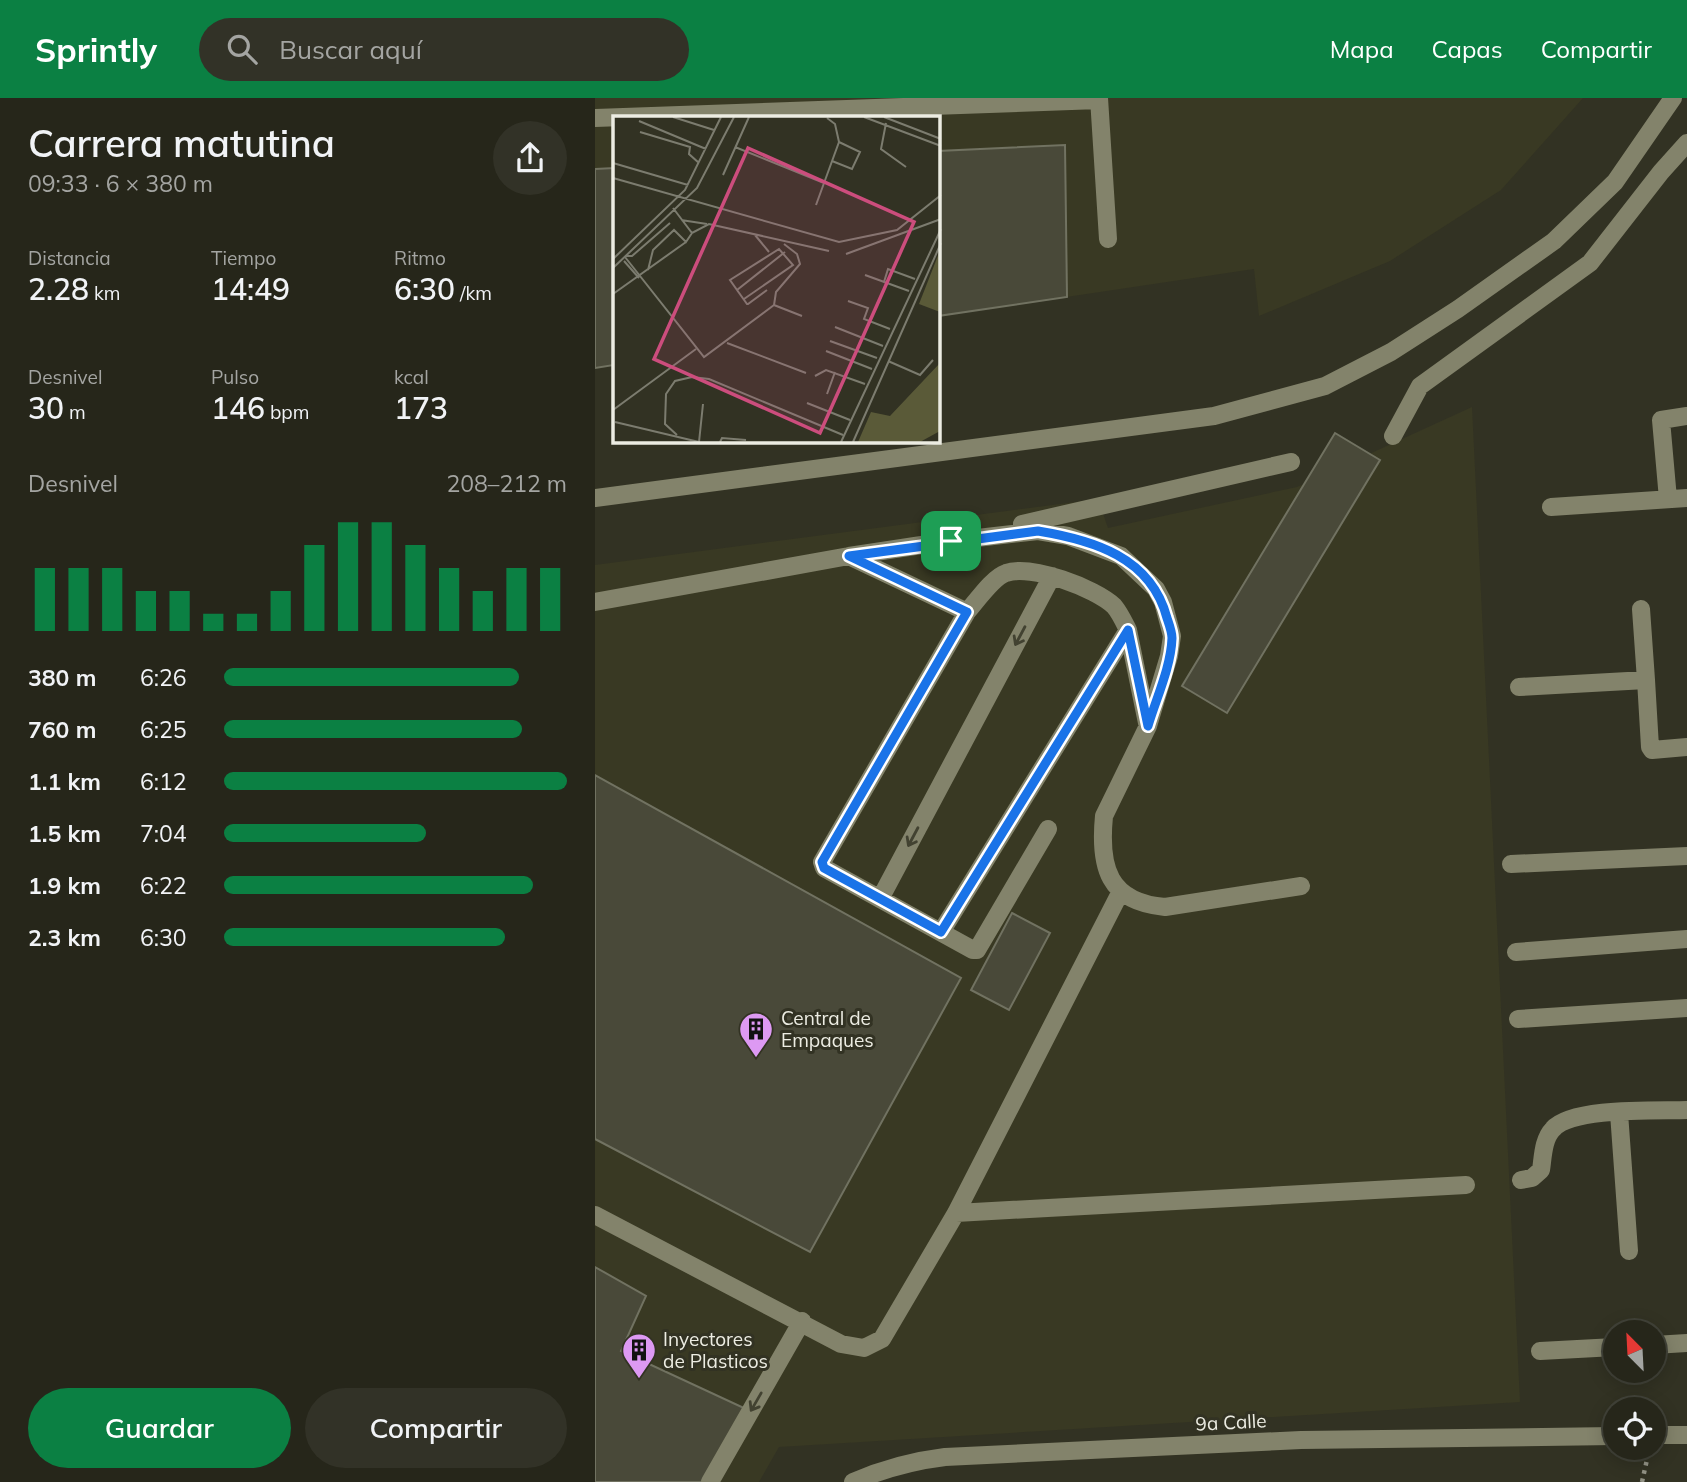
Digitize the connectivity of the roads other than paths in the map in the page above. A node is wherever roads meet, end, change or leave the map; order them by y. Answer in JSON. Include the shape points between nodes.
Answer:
{"nodes":[{"id":1,"x":1673,"y":98,"type":"edge"},
{"id":2,"x":1099,"y":99,"type":"edge"},
{"id":3,"x":648,"y":116,"type":"edge"},
{"id":4,"x":613,"y":117,"type":"edge"},
{"id":5,"x":595,"y":118,"type":"edge"},
{"id":6,"x":1687,"y":143,"type":"edge"},
{"id":7,"x":1108,"y":239,"type":"dead end"},
{"id":8,"x":1687,"y":416,"type":"edge"},
{"id":9,"x":1393,"y":436,"type":"dead end"},
{"id":10,"x":1291,"y":462,"type":"dead end"},
{"id":11,"x":595,"y":498,"type":"edge"},
{"id":12,"x":1687,"y":498,"type":"edge"},
{"id":13,"x":1668,"y":499,"type":"junction"},
{"id":14,"x":1551,"y":507,"type":"dead end"},
{"id":15,"x":951,"y":541,"type":"junction"},
{"id":16,"x":849,"y":556,"type":"junction"},
{"id":17,"x":1052,"y":576,"type":"junction"},
{"id":18,"x":595,"y":602,"type":"edge"},
{"id":19,"x":1641,"y":609,"type":"dead end"},
{"id":20,"x":967,"y":612,"type":"junction"},
{"id":21,"x":1128,"y":630,"type":"junction"},
{"id":22,"x":1646,"y":680,"type":"junction"},
{"id":23,"x":1520,"y":687,"type":"dead end"},
{"id":24,"x":1148,"y":726,"type":"junction"},
{"id":25,"x":1687,"y":747,"type":"edge"},
{"id":26,"x":1048,"y":829,"type":"dead end"},
{"id":27,"x":1687,"y":856,"type":"edge"},
{"id":28,"x":1511,"y":864,"type":"dead end"},
{"id":29,"x":1301,"y":886,"type":"dead end"},
{"id":30,"x":1120,"y":893,"type":"junction"},
{"id":31,"x":880,"y":899,"type":"junction"},
{"id":32,"x":941,"y":932,"type":"junction"},
{"id":33,"x":1687,"y":939,"type":"edge"},
{"id":34,"x":1516,"y":952,"type":"dead end"},
{"id":35,"x":1687,"y":1008,"type":"edge"},
{"id":36,"x":1518,"y":1019,"type":"dead end"},
{"id":37,"x":1687,"y":1110,"type":"edge"},
{"id":38,"x":1619,"y":1112,"type":"junction"},
{"id":39,"x":1521,"y":1180,"type":"dead end"},
{"id":40,"x":1465,"y":1185,"type":"dead end"},
{"id":41,"x":956,"y":1213,"type":"junction"},
{"id":42,"x":595,"y":1215,"type":"edge"},
{"id":43,"x":1629,"y":1251,"type":"dead end"},
{"id":44,"x":802,"y":1321,"type":"junction"},
{"id":45,"x":1687,"y":1343,"type":"edge"},
{"id":46,"x":1666,"y":1344,"type":"edge"},
{"id":47,"x":1603,"y":1348,"type":"edge"},
{"id":48,"x":1540,"y":1351,"type":"dead end"},
{"id":49,"x":1666,"y":1435,"type":"edge"},
{"id":50,"x":1687,"y":1435,"type":"edge"},
{"id":51,"x":1603,"y":1436,"type":"edge"},
{"id":52,"x":710,"y":1482,"type":"edge"},
{"id":53,"x":853,"y":1482,"type":"edge"}],
"edges":[{"from":1,"to":11,"type":"street","via":[[1615,182],[1554,241],[1391,352],[1325,386],[1214,416]]},
{"from":2,"to":3,"type":"street"},
{"from":2,"to":7,"type":"street"},
{"from":4,"to":5,"type":"street"},
{"from":6,"to":9,"type":"street","via":[[1590,263],[1420,386]]},
{"from":8,"to":13,"type":"street","via":[[1661,420]]},
{"from":10,"to":15,"type":"street"},
{"from":12,"to":13,"type":"street"},
{"from":13,"to":14,"type":"street"},
{"from":15,"to":16,"type":"street"},
{"from":15,"to":24,"type":"street","via":[[1038,531],[1092,543],[1121,556],[1141,573],[1163,602],[1172,636]]},
{"from":16,"to":18,"type":"street"},
{"from":16,"to":20,"type":"street"},
{"from":17,"to":20,"type":"street","via":[[1006,573]]},
{"from":17,"to":21,"type":"street","via":[[1112,604]]},
{"from":17,"to":31,"type":"street","one_way":true},
{"from":19,"to":22,"type":"street"},
{"from":20,"to":31,"type":"street","via":[[822,862],[824,868]]},
{"from":21,"to":24,"type":"street"},
{"from":21,"to":32,"type":"street"},
{"from":22,"to":23,"type":"street"},
{"from":22,"to":25,"type":"street","via":[[1650,747]]},
{"from":24,"to":30,"type":"street","via":[[1104,816],[1106,863]]},
{"from":26,"to":32,"type":"street","via":[[977,950]]},
{"from":27,"to":28,"type":"street"},
{"from":29,"to":30,"type":"street","via":[[1165,907],[1148,906]]},
{"from":30,"to":41,"type":"street"},
{"from":31,"to":32,"type":"street"},
{"from":33,"to":34,"type":"street"},
{"from":35,"to":36,"type":"street"},
{"from":37,"to":38,"type":"street"},
{"from":38,"to":39,"type":"street","via":[[1563,1120],[1546,1143],[1541,1171]]},
{"from":38,"to":43,"type":"street"},
{"from":40,"to":41,"type":"street"},
{"from":41,"to":44,"type":"street","via":[[882,1339],[864,1349],[841,1344]]},
{"from":42,"to":44,"type":"street"},
{"from":44,"to":52,"type":"street","one_way":true},
{"from":45,"to":46,"type":"street"},
{"from":47,"to":48,"type":"street"},
{"from":49,"to":50,"type":"street"},
{"from":51,"to":53,"type":"street","name":"9a Calle","via":[[1301,1440],[945,1457],[915,1461]]}]}
